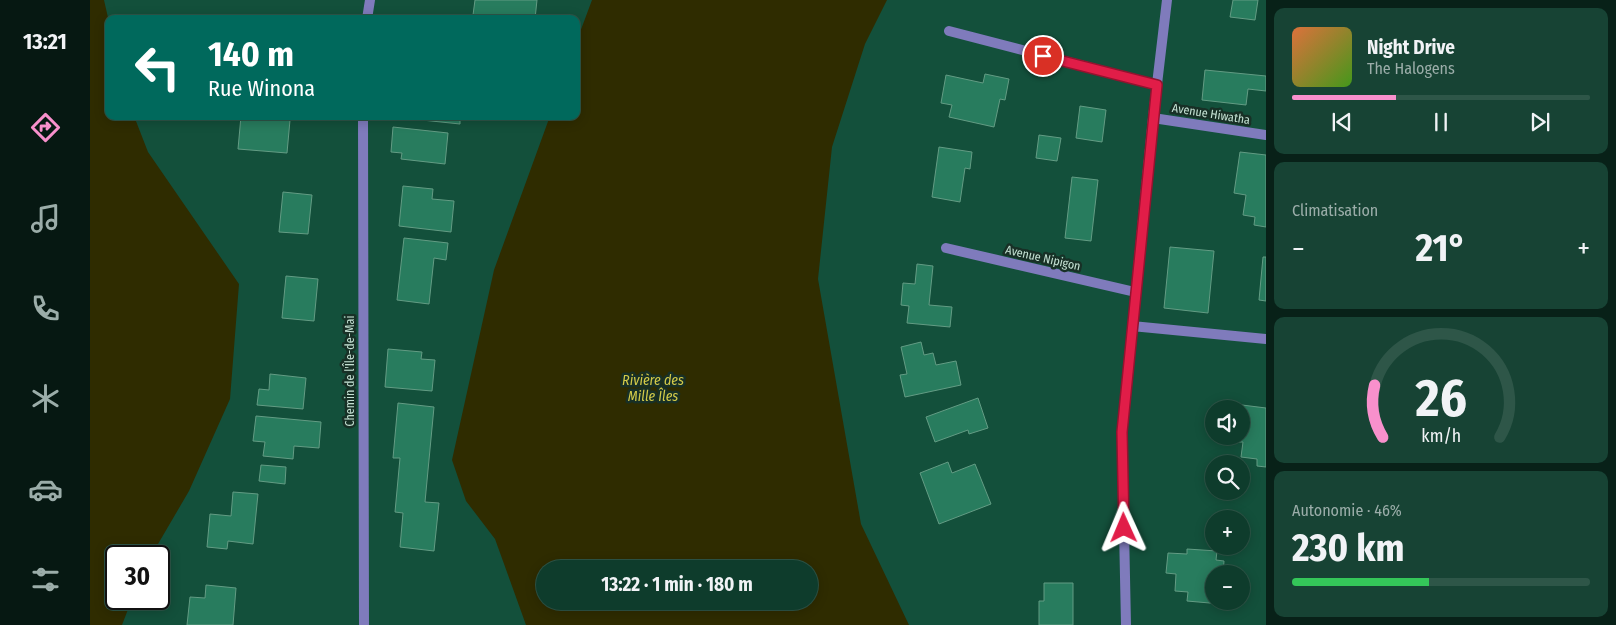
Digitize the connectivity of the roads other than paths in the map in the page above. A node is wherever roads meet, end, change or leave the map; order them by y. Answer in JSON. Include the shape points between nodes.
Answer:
{"nodes":[{"id":1,"x":370,"y":0,"type":"edge"},
{"id":2,"x":1167,"y":0,"type":"edge"},
{"id":3,"x":368,"y":15,"type":"edge"},
{"id":4,"x":949,"y":32,"type":"dead end"},
{"id":5,"x":1157,"y":85,"type":"junction"},
{"id":6,"x":1153,"y":118,"type":"junction"},
{"id":7,"x":363,"y":120,"type":"edge"},
{"id":8,"x":1266,"y":135,"type":"edge"},
{"id":9,"x":946,"y":248,"type":"dead end"},
{"id":10,"x":1135,"y":292,"type":"junction"},
{"id":11,"x":1132,"y":326,"type":"junction"},
{"id":12,"x":1266,"y":338,"type":"edge"},
{"id":13,"x":364,"y":625,"type":"edge"},
{"id":14,"x":1126,"y":625,"type":"edge"}],
"edges":[{"from":1,"to":3,"type":"street"},
{"from":2,"to":5,"type":"street"},
{"from":4,"to":5,"type":"street"},
{"from":5,"to":6,"type":"street"},
{"from":6,"to":8,"type":"street","name":"Avenue Hiwatha"},
{"from":6,"to":10,"type":"street"},
{"from":7,"to":13,"type":"street","name":"Chemin de l'Île-de-Mai"},
{"from":9,"to":10,"type":"street","name":"Avenue Nipigon"},
{"from":10,"to":11,"type":"street"},
{"from":11,"to":12,"type":"street"},
{"from":11,"to":14,"type":"street","via":[[1122,432]]}]}
